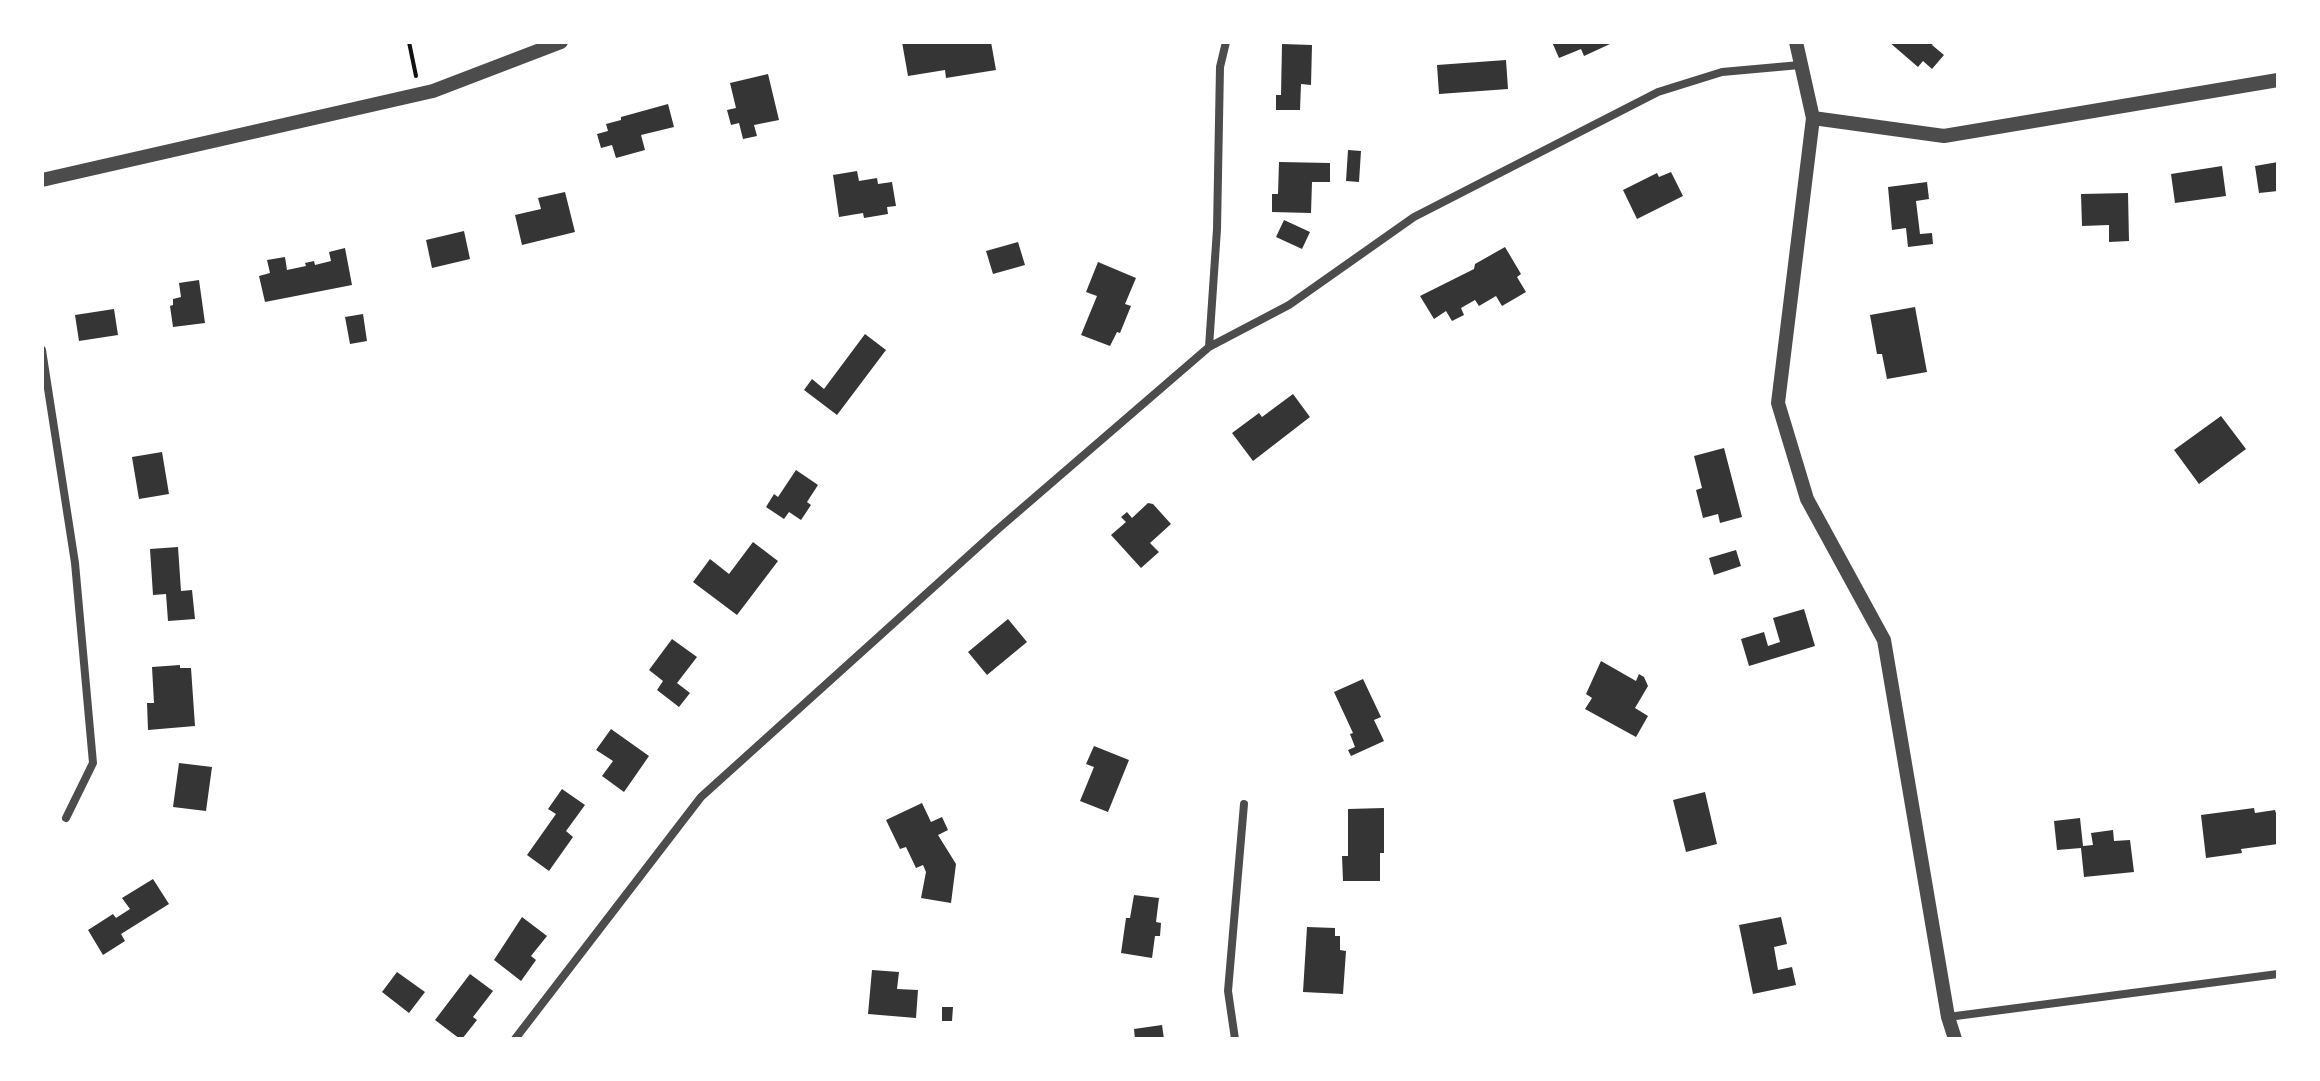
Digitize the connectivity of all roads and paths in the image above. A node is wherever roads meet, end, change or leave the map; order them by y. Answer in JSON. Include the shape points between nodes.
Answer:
{"nodes":[{"id":1,"x":409,"y":42,"type":"edge"},
{"id":2,"x":561,"y":42,"type":"edge"},
{"id":3,"x":1226,"y":42,"type":"edge"},
{"id":4,"x":1796,"y":42,"type":"edge"},
{"id":5,"x":1800,"y":65,"type":"junction"},
{"id":6,"x":2278,"y":80,"type":"edge"},
{"id":7,"x":419,"y":95,"type":"junction"},
{"id":8,"x":1813,"y":118,"type":"junction"},
{"id":9,"x":42,"y":180,"type":"edge"},
{"id":10,"x":1209,"y":347,"type":"junction"},
{"id":11,"x":42,"y":350,"type":"edge"},
{"id":12,"x":1244,"y":804,"type":"dead end"},
{"id":13,"x":66,"y":818,"type":"dead end"},
{"id":14,"x":2278,"y":974,"type":"edge"},
{"id":15,"x":1948,"y":1017,"type":"junction"},
{"id":16,"x":515,"y":1039,"type":"edge"},
{"id":17,"x":1235,"y":1039,"type":"edge"},
{"id":18,"x":1955,"y":1039,"type":"edge"}],
"edges":[{"from":1,"to":7,"type":"path"},
{"from":2,"to":7,"type":"street"},
{"from":3,"to":10,"type":"street","via":[[1220,67]]},
{"from":4,"to":5,"type":"street"},
{"from":5,"to":8,"type":"street"},
{"from":5,"to":10,"type":"street","via":[[1722,72],[1658,92],[1414,217],[1289,305]]},
{"from":6,"to":8,"type":"street","via":[[1944,136]]},
{"from":7,"to":9,"type":"street"},
{"from":8,"to":15,"type":"street","via":[[1778,403],[1807,499],[1884,640]]},
{"from":10,"to":16,"type":"street","via":[[701,797]]},
{"from":11,"to":13,"type":"street","via":[[75,563],[93,763]]},
{"from":12,"to":17,"type":"street","via":[[1228,991]]},
{"from":14,"to":15,"type":"street"},
{"from":15,"to":18,"type":"street"}]}
